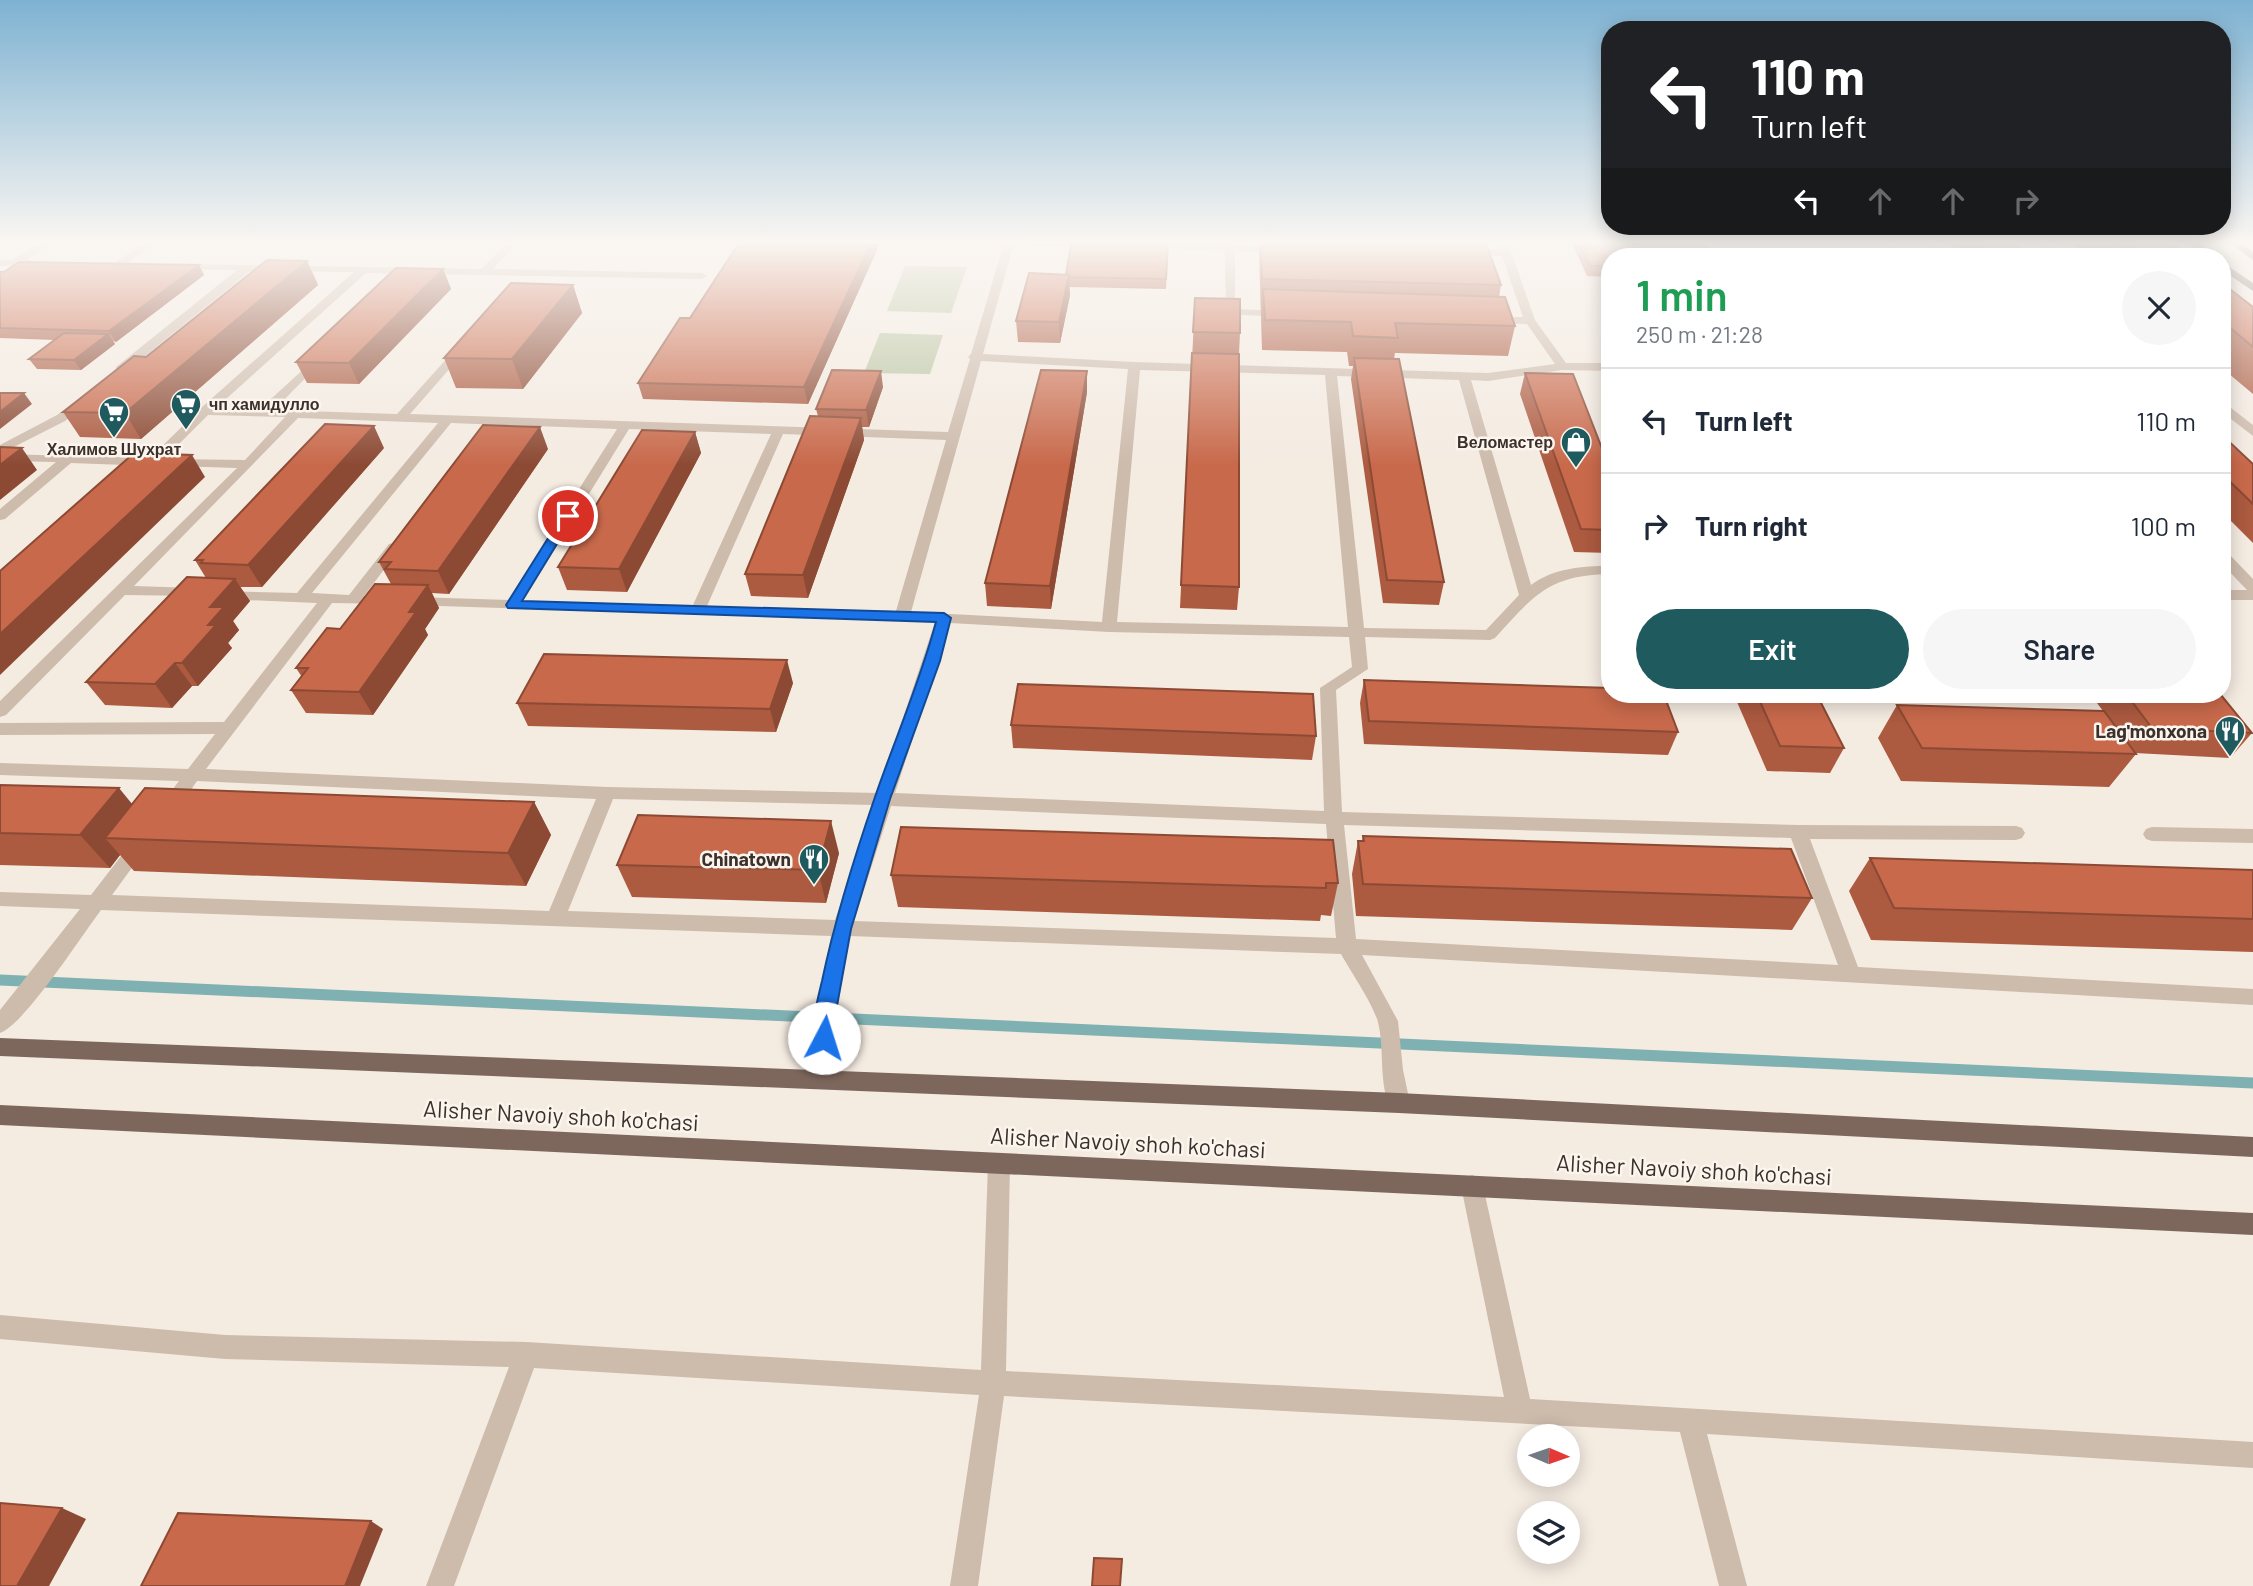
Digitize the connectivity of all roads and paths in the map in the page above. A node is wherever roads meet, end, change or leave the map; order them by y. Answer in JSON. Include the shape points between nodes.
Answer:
{"nodes":[{"id":1,"x":186,"y":317,"type":"edge"},
{"id":2,"x":310,"y":317,"type":"edge"},
{"id":3,"x":986,"y":317,"type":"edge"},
{"id":4,"x":1529,"y":317,"type":"edge"},
{"id":5,"x":1475,"y":320,"type":"edge"},
{"id":6,"x":1530,"y":321,"type":"junction"},
{"id":7,"x":469,"y":340,"type":"edge"},
{"id":8,"x":330,"y":347,"type":"edge"},
{"id":9,"x":974,"y":357,"type":"junction"},
{"id":10,"x":1134,"y":366,"type":"junction"},
{"id":11,"x":1562,"y":366,"type":"junction"},
{"id":12,"x":1601,"y":367,"type":"edge"},
{"id":13,"x":1331,"y":372,"type":"junction"},
{"id":14,"x":113,"y":376,"type":"edge"},
{"id":15,"x":1464,"y":376,"type":"junction"},
{"id":16,"x":92,"y":393,"type":"edge"},
{"id":17,"x":205,"y":411,"type":"junction"},
{"id":18,"x":2231,"y":413,"type":"edge"},
{"id":19,"x":262,"y":414,"type":"junction"},
{"id":20,"x":294,"y":415,"type":"junction"},
{"id":21,"x":399,"y":419,"type":"junction"},
{"id":22,"x":446,"y":421,"type":"junction"},
{"id":23,"x":624,"y":427,"type":"junction"},
{"id":24,"x":778,"y":432,"type":"junction"},
{"id":25,"x":2253,"y":432,"type":"edge"},
{"id":26,"x":952,"y":436,"type":"junction"},
{"id":27,"x":0,"y":450,"type":"edge"},
{"id":28,"x":0,"y":457,"type":"edge"},
{"id":29,"x":68,"y":459,"type":"junction"},
{"id":30,"x":127,"y":461,"type":"junction"},
{"id":31,"x":153,"y":462,"type":"junction"},
{"id":32,"x":248,"y":464,"type":"junction"},
{"id":33,"x":108,"y":478,"type":"edge"},
{"id":34,"x":0,"y":516,"type":"edge"},
{"id":35,"x":405,"y":533,"type":"edge"},
{"id":36,"x":2231,"y":565,"type":"edge"},
{"id":37,"x":1601,"y":570,"type":"edge"},
{"id":38,"x":2253,"y":588,"type":"edge"},
{"id":39,"x":121,"y":590,"type":"junction"},
{"id":40,"x":1526,"y":594,"type":"junction"},
{"id":41,"x":2231,"y":594,"type":"edge"},
{"id":42,"x":2253,"y":595,"type":"edge"},
{"id":43,"x":300,"y":598,"type":"junction"},
{"id":44,"x":328,"y":599,"type":"junction"},
{"id":45,"x":354,"y":600,"type":"junction"},
{"id":46,"x":513,"y":605,"type":"junction"},
{"id":47,"x":698,"y":610,"type":"junction"},
{"id":48,"x":902,"y":616,"type":"junction"},
{"id":49,"x":944,"y":618,"type":"junction"},
{"id":50,"x":1109,"y":626,"type":"junction"},
{"id":51,"x":1357,"y":633,"type":"junction"},
{"id":52,"x":0,"y":711,"type":"edge"},
{"id":53,"x":229,"y":728,"type":"junction"},
{"id":54,"x":0,"y":729,"type":"edge"},
{"id":55,"x":0,"y":769,"type":"edge"},
{"id":56,"x":192,"y":775,"type":"junction"},
{"id":57,"x":607,"y":793,"type":"junction"},
{"id":58,"x":882,"y":799,"type":"junction"},
{"id":59,"x":1333,"y":818,"type":"junction"},
{"id":60,"x":1798,"y":832,"type":"junction"},
{"id":61,"x":2016,"y":833,"type":"dead end"},
{"id":62,"x":2152,"y":834,"type":"dead end"},
{"id":63,"x":2253,"y":836,"type":"edge"},
{"id":64,"x":0,"y":899,"type":"edge"},
{"id":65,"x":96,"y":902,"type":"junction"},
{"id":66,"x":556,"y":918,"type":"junction"},
{"id":67,"x":842,"y":929,"type":"junction"},
{"id":68,"x":1347,"y":946,"type":"junction"},
{"id":69,"x":1851,"y":974,"type":"junction"},
{"id":70,"x":2253,"y":997,"type":"edge"},
{"id":71,"x":0,"y":1024,"type":"edge"},
{"id":72,"x":0,"y":1047,"type":"edge"},
{"id":73,"x":814,"y":1078,"type":"junction"},
{"id":74,"x":1399,"y":1103,"type":"junction"},
{"id":75,"x":0,"y":1115,"type":"edge"},
{"id":76,"x":2253,"y":1146,"type":"edge"},
{"id":77,"x":999,"y":1163,"type":"junction"},
{"id":78,"x":1472,"y":1186,"type":"junction"},
{"id":79,"x":2253,"y":1224,"type":"edge"},
{"id":80,"x":0,"y":1328,"type":"edge"},
{"id":81,"x":526,"y":1355,"type":"junction"},
{"id":82,"x":993,"y":1383,"type":"junction"},
{"id":83,"x":1520,"y":1411,"type":"junction"},
{"id":84,"x":1690,"y":1420,"type":"junction"},
{"id":85,"x":2253,"y":1455,"type":"edge"},
{"id":86,"x":440,"y":1586,"type":"edge"},
{"id":87,"x":964,"y":1586,"type":"edge"},
{"id":88,"x":1733,"y":1586,"type":"edge"}],
"edges":[{"from":1,"to":14,"type":"street"},
{"from":2,"to":17,"type":"street"},
{"from":3,"to":9,"type":"street"},
{"from":4,"to":6,"type":"street"},
{"from":5,"to":6,"type":"street"},
{"from":6,"to":11,"type":"street"},
{"from":7,"to":21,"type":"street"},
{"from":8,"to":19,"type":"street"},
{"from":9,"to":10,"type":"street"},
{"from":9,"to":26,"type":"street"},
{"from":10,"to":13,"type":"street"},
{"from":10,"to":50,"type":"street"},
{"from":11,"to":12,"type":"street"},
{"from":11,"to":15,"type":"street"},
{"from":13,"to":15,"type":"street"},
{"from":13,"to":51,"type":"street"},
{"from":15,"to":40,"type":"street"},
{"from":16,"to":27,"type":"street","via":[[61,418]]},
{"from":17,"to":19,"type":"street"},
{"from":17,"to":31,"type":"street"},
{"from":18,"to":25,"type":"street"},
{"from":19,"to":20,"type":"street"},
{"from":20,"to":21,"type":"street"},
{"from":20,"to":32,"type":"street"},
{"from":21,"to":22,"type":"street"},
{"from":22,"to":23,"type":"street","via":[[486,428]]},
{"from":22,"to":43,"type":"street"},
{"from":23,"to":24,"type":"street"},
{"from":23,"to":46,"type":"street"},
{"from":24,"to":26,"type":"street"},
{"from":24,"to":47,"type":"street"},
{"from":26,"to":48,"type":"street"},
{"from":28,"to":29,"type":"street"},
{"from":29,"to":30,"type":"street"},
{"from":29,"to":34,"type":"street"},
{"from":30,"to":31,"type":"street"},
{"from":30,"to":33,"type":"street"},
{"from":31,"to":32,"type":"street"},
{"from":32,"to":39,"type":"street"},
{"from":35,"to":45,"type":"street"},
{"from":36,"to":38,"type":"street"},
{"from":37,"to":40,"type":"street","via":[[1567,571]]},
{"from":39,"to":43,"type":"street"},
{"from":39,"to":52,"type":"street"},
{"from":40,"to":51,"type":"street","via":[[1490,635]]},
{"from":41,"to":42,"type":"street"},
{"from":43,"to":44,"type":"street"},
{"from":44,"to":45,"type":"street"},
{"from":44,"to":53,"type":"street"},
{"from":45,"to":46,"type":"street"},
{"from":46,"to":47,"type":"street"},
{"from":47,"to":48,"type":"street"},
{"from":48,"to":49,"type":"street"},
{"from":49,"to":50,"type":"street"},
{"from":49,"to":58,"type":"street","via":[[933,661]]},
{"from":50,"to":51,"type":"street"},
{"from":51,"to":59,"type":"street","via":[[1360,670],[1328,688]]},
{"from":53,"to":54,"type":"street"},
{"from":53,"to":56,"type":"street"},
{"from":55,"to":56,"type":"street"},
{"from":56,"to":57,"type":"street"},
{"from":56,"to":65,"type":"street"},
{"from":57,"to":58,"type":"street"},
{"from":57,"to":66,"type":"street"},
{"from":58,"to":59,"type":"street"},
{"from":58,"to":67,"type":"street"},
{"from":59,"to":60,"type":"street"},
{"from":59,"to":68,"type":"street"},
{"from":60,"to":61,"type":"street"},
{"from":60,"to":69,"type":"street"},
{"from":62,"to":63,"type":"street"},
{"from":64,"to":65,"type":"street"},
{"from":65,"to":66,"type":"street"},
{"from":65,"to":71,"type":"street"},
{"from":66,"to":67,"type":"street"},
{"from":67,"to":68,"type":"street"},
{"from":67,"to":73,"type":"street"},
{"from":68,"to":69,"type":"street"},
{"from":68,"to":74,"type":"street","via":[[1388,1021]]},
{"from":69,"to":70,"type":"street"},
{"from":72,"to":73,"type":"main road"},
{"from":73,"to":74,"type":"main road"},
{"from":74,"to":76,"type":"main road"},
{"from":75,"to":77,"type":"main road","name":"Alisher Navoiy shoh ko'chasi"},
{"from":77,"to":78,"type":"main road","name":"Alisher Navoiy shoh ko'chasi"},
{"from":77,"to":82,"type":"street"},
{"from":78,"to":79,"type":"main road","name":"Alisher Navoiy shoh ko'chasi"},
{"from":78,"to":83,"type":"street"},
{"from":80,"to":81,"type":"street","via":[[225,1347]]},
{"from":81,"to":82,"type":"street"},
{"from":81,"to":86,"type":"street"},
{"from":82,"to":83,"type":"street"},
{"from":82,"to":87,"type":"street"},
{"from":83,"to":84,"type":"street"},
{"from":84,"to":85,"type":"street"},
{"from":84,"to":88,"type":"street"}]}
